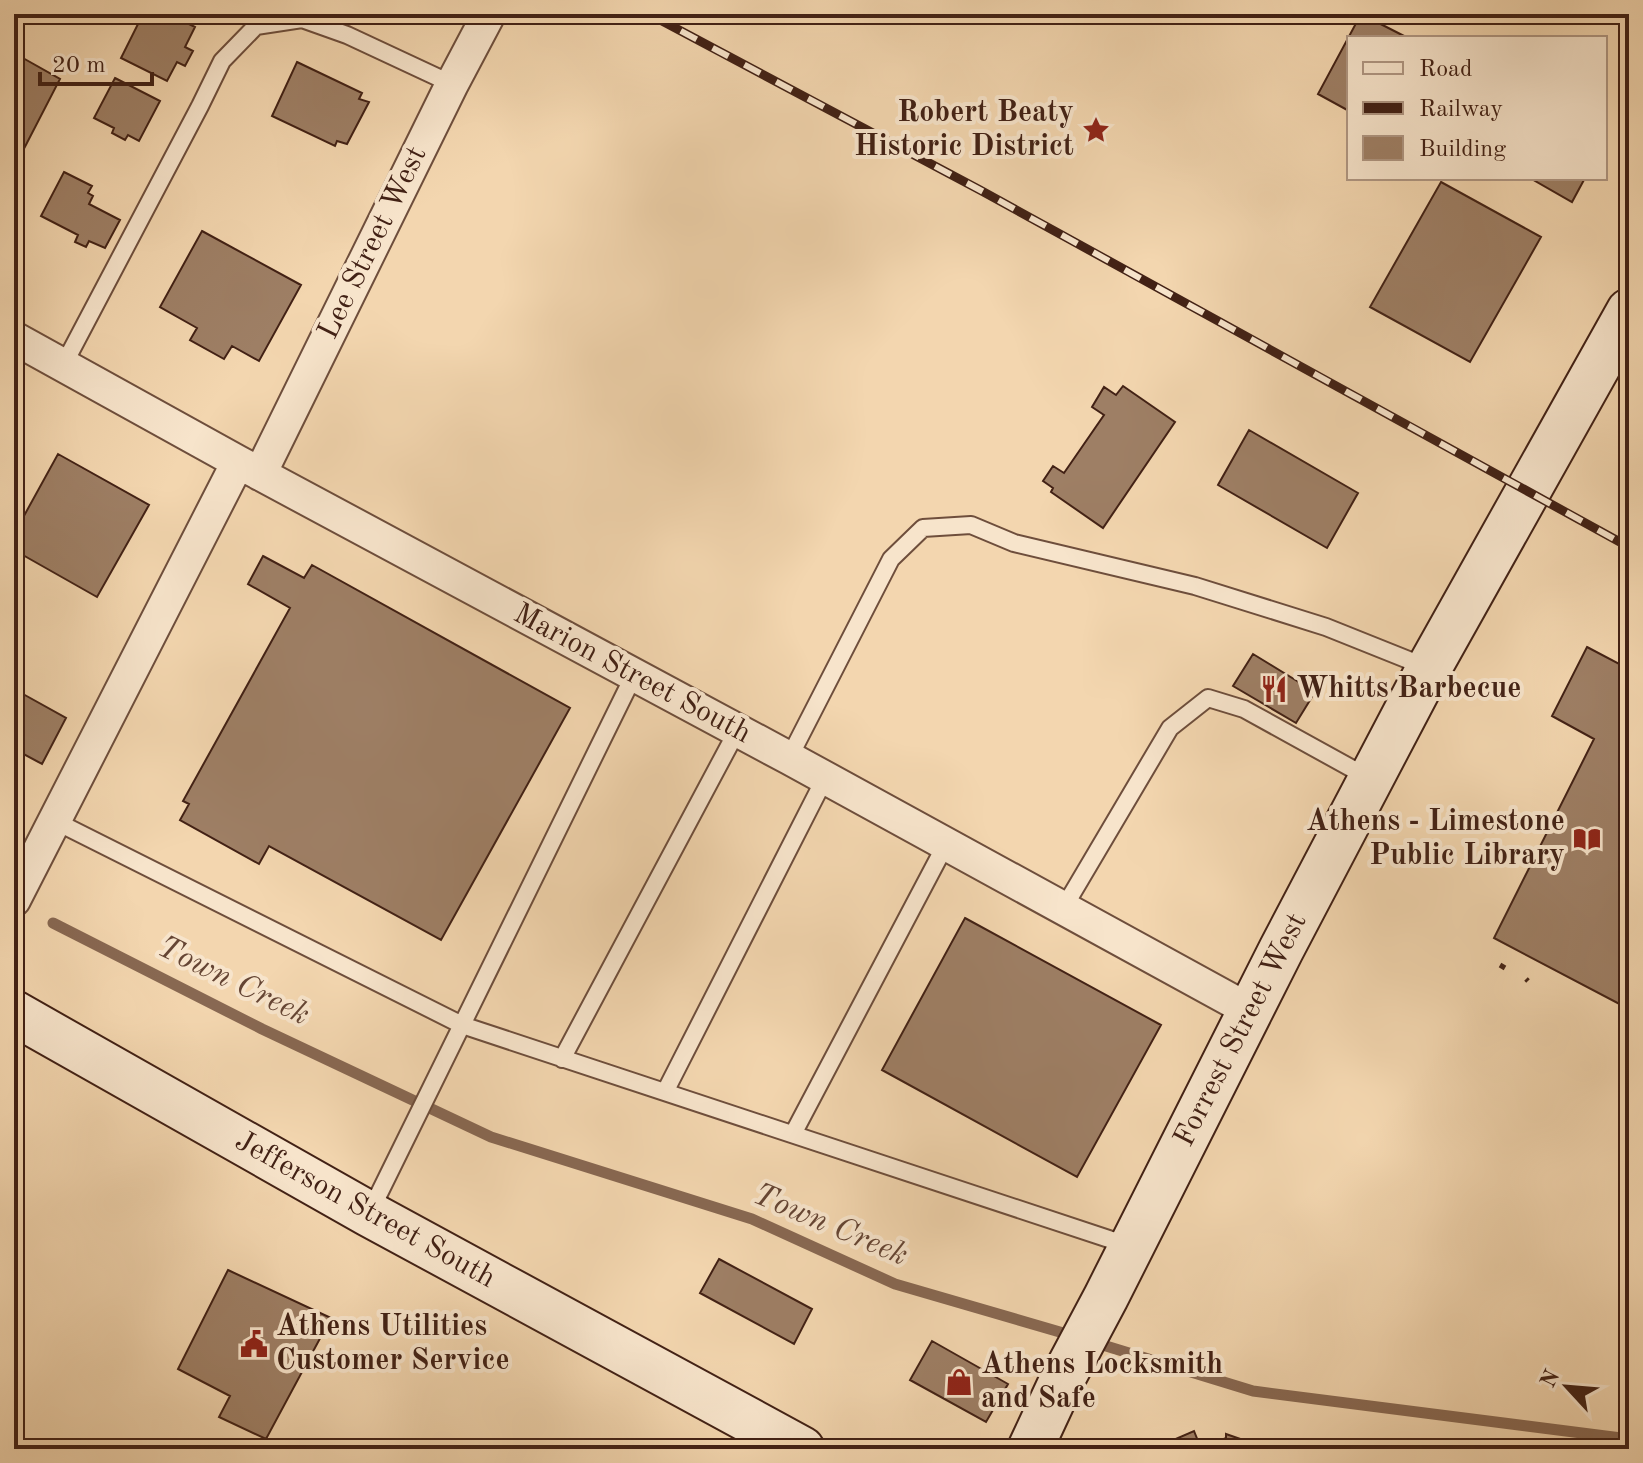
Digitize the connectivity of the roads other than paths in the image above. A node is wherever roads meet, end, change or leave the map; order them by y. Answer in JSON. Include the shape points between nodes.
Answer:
{"nodes":[{"id":1,"x":489,"y":14,"type":"edge"},
{"id":2,"x":452,"y":84,"type":"junction"},
{"id":3,"x":1629,"y":311,"type":"edge"},
{"id":4,"x":14,"y":338,"type":"edge"},
{"id":5,"x":63,"y":366,"type":"junction"},
{"id":6,"x":249,"y":468,"type":"junction"},
{"id":7,"x":1429,"y":668,"type":"junction"},
{"id":8,"x":634,"y":675,"type":"junction"},
{"id":9,"x":737,"y":731,"type":"junction"},
{"id":10,"x":789,"y":758,"type":"junction"},
{"id":11,"x":825,"y":778,"type":"junction"},
{"id":12,"x":1371,"y":779,"type":"junction"},
{"id":13,"x":55,"y":821,"type":"junction"},
{"id":14,"x":946,"y":844,"type":"junction"},
{"id":15,"x":14,"y":900,"type":"edge"},
{"id":16,"x":1063,"y":909,"type":"junction"},
{"id":17,"x":1249,"y":1010,"type":"junction"},
{"id":18,"x":14,"y":1013,"type":"edge"},
{"id":19,"x":462,"y":1025,"type":"junction"},
{"id":20,"x":562,"y":1059,"type":"junction"},
{"id":21,"x":665,"y":1092,"type":"junction"},
{"id":22,"x":793,"y":1134,"type":"junction"},
{"id":23,"x":369,"y":1214,"type":"junction"},
{"id":24,"x":1131,"y":1246,"type":"junction"},
{"id":25,"x":802,"y":1449,"type":"edge"},
{"id":26,"x":1030,"y":1449,"type":"edge"}],
"edges":[{"from":1,"to":2,"type":"street","name":"Lee Street West"},
{"from":2,"to":5,"type":"lane","via":[[302,19],[256,26],[222,61]]},
{"from":2,"to":6,"type":"street","name":"Lee Street West"},
{"from":3,"to":7,"type":"main road","name":"Forrest Street West"},
{"from":4,"to":5,"type":"street","name":"Marion Street South"},
{"from":5,"to":6,"type":"street","name":"Marion Street South"},
{"from":6,"to":8,"type":"street","name":"Marion Street South"},
{"from":6,"to":13,"type":"street","name":"Lee Street West"},
{"from":7,"to":10,"type":"lane","via":[[1326,627],[1195,586],[1014,543],[971,525],[923,528],[891,559]]},
{"from":7,"to":12,"type":"main road","name":"Forrest Street West"},
{"from":8,"to":9,"type":"street","name":"Marion Street South"},
{"from":8,"to":19,"type":"lane"},
{"from":9,"to":10,"type":"street","name":"Marion Street South"},
{"from":9,"to":20,"type":"lane"},
{"from":10,"to":11,"type":"street","name":"Marion Street South"},
{"from":11,"to":14,"type":"street","name":"Marion Street South"},
{"from":11,"to":21,"type":"lane"},
{"from":12,"to":16,"type":"lane","via":[[1244,709],[1208,698],[1170,728]]},
{"from":12,"to":17,"type":"main road","name":"Forrest Street West"},
{"from":13,"to":15,"type":"street","name":"Lee Street West"},
{"from":13,"to":19,"type":"lane"},
{"from":14,"to":16,"type":"street","name":"Marion Street South"},
{"from":14,"to":22,"type":"lane"},
{"from":16,"to":17,"type":"street","name":"Marion Street South"},
{"from":17,"to":24,"type":"main road","name":"Forrest Street West"},
{"from":18,"to":23,"type":"main road","name":"Jefferson Street South"},
{"from":19,"to":20,"type":"lane"},
{"from":19,"to":23,"type":"lane"},
{"from":20,"to":21,"type":"lane"},
{"from":21,"to":22,"type":"lane"},
{"from":22,"to":24,"type":"lane"},
{"from":23,"to":25,"type":"main road","name":"Jefferson Street South"},
{"from":24,"to":26,"type":"main road","name":"Forrest Street West"}]}
